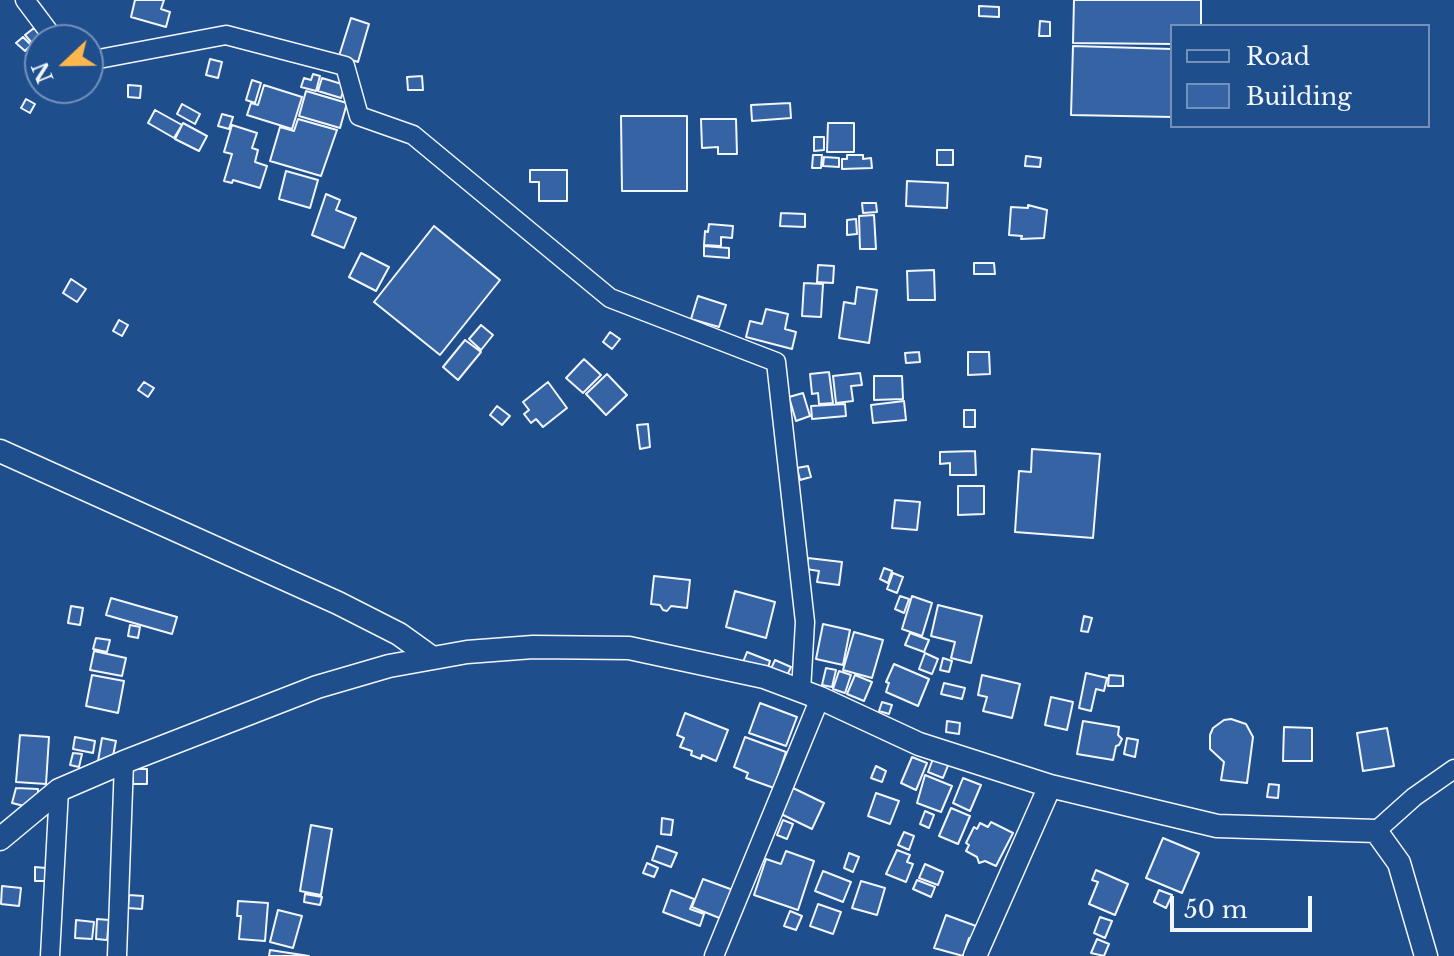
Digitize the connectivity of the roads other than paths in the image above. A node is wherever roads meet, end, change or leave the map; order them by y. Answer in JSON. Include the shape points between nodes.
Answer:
{"nodes":[{"id":1,"x":25,"y":0,"type":"edge"},
{"id":2,"x":43,"y":24,"type":"edge"},
{"id":3,"x":104,"y":58,"type":"edge"},
{"id":4,"x":0,"y":451,"type":"edge"},
{"id":5,"x":431,"y":657,"type":"junction"},
{"id":6,"x":811,"y":694,"type":"junction"},
{"id":7,"x":124,"y":762,"type":"junction"},
{"id":8,"x":1454,"y":769,"type":"edge"},
{"id":9,"x":1050,"y":786,"type":"junction"},
{"id":10,"x":59,"y":790,"type":"junction"},
{"id":11,"x":1376,"y":831,"type":"junction"},
{"id":12,"x":0,"y":839,"type":"edge"},
{"id":13,"x":50,"y":956,"type":"edge"},
{"id":14,"x":117,"y":956,"type":"edge"},
{"id":15,"x":714,"y":956,"type":"edge"},
{"id":16,"x":975,"y":956,"type":"edge"},
{"id":17,"x":1426,"y":956,"type":"edge"}],
"edges":[{"from":1,"to":2,"type":"street"},
{"from":3,"to":6,"type":"street","via":[[226,35],[345,66],[359,116],[413,135],[610,298],[776,362]]},
{"from":4,"to":5,"type":"street","via":[[338,603]]},
{"from":5,"to":6,"type":"street","via":[[533,647],[629,648],[764,677]]},
{"from":5,"to":7,"type":"street","via":[[317,687]]},
{"from":6,"to":9,"type":"street","via":[[919,744]]},
{"from":6,"to":15,"type":"street"},
{"from":7,"to":10,"type":"street"},
{"from":7,"to":14,"type":"street"},
{"from":8,"to":11,"type":"street"},
{"from":9,"to":11,"type":"street","via":[[1217,826]]},
{"from":9,"to":16,"type":"street"},
{"from":10,"to":12,"type":"street"},
{"from":10,"to":13,"type":"street"},
{"from":11,"to":17,"type":"street","via":[[1399,863]]}]}
